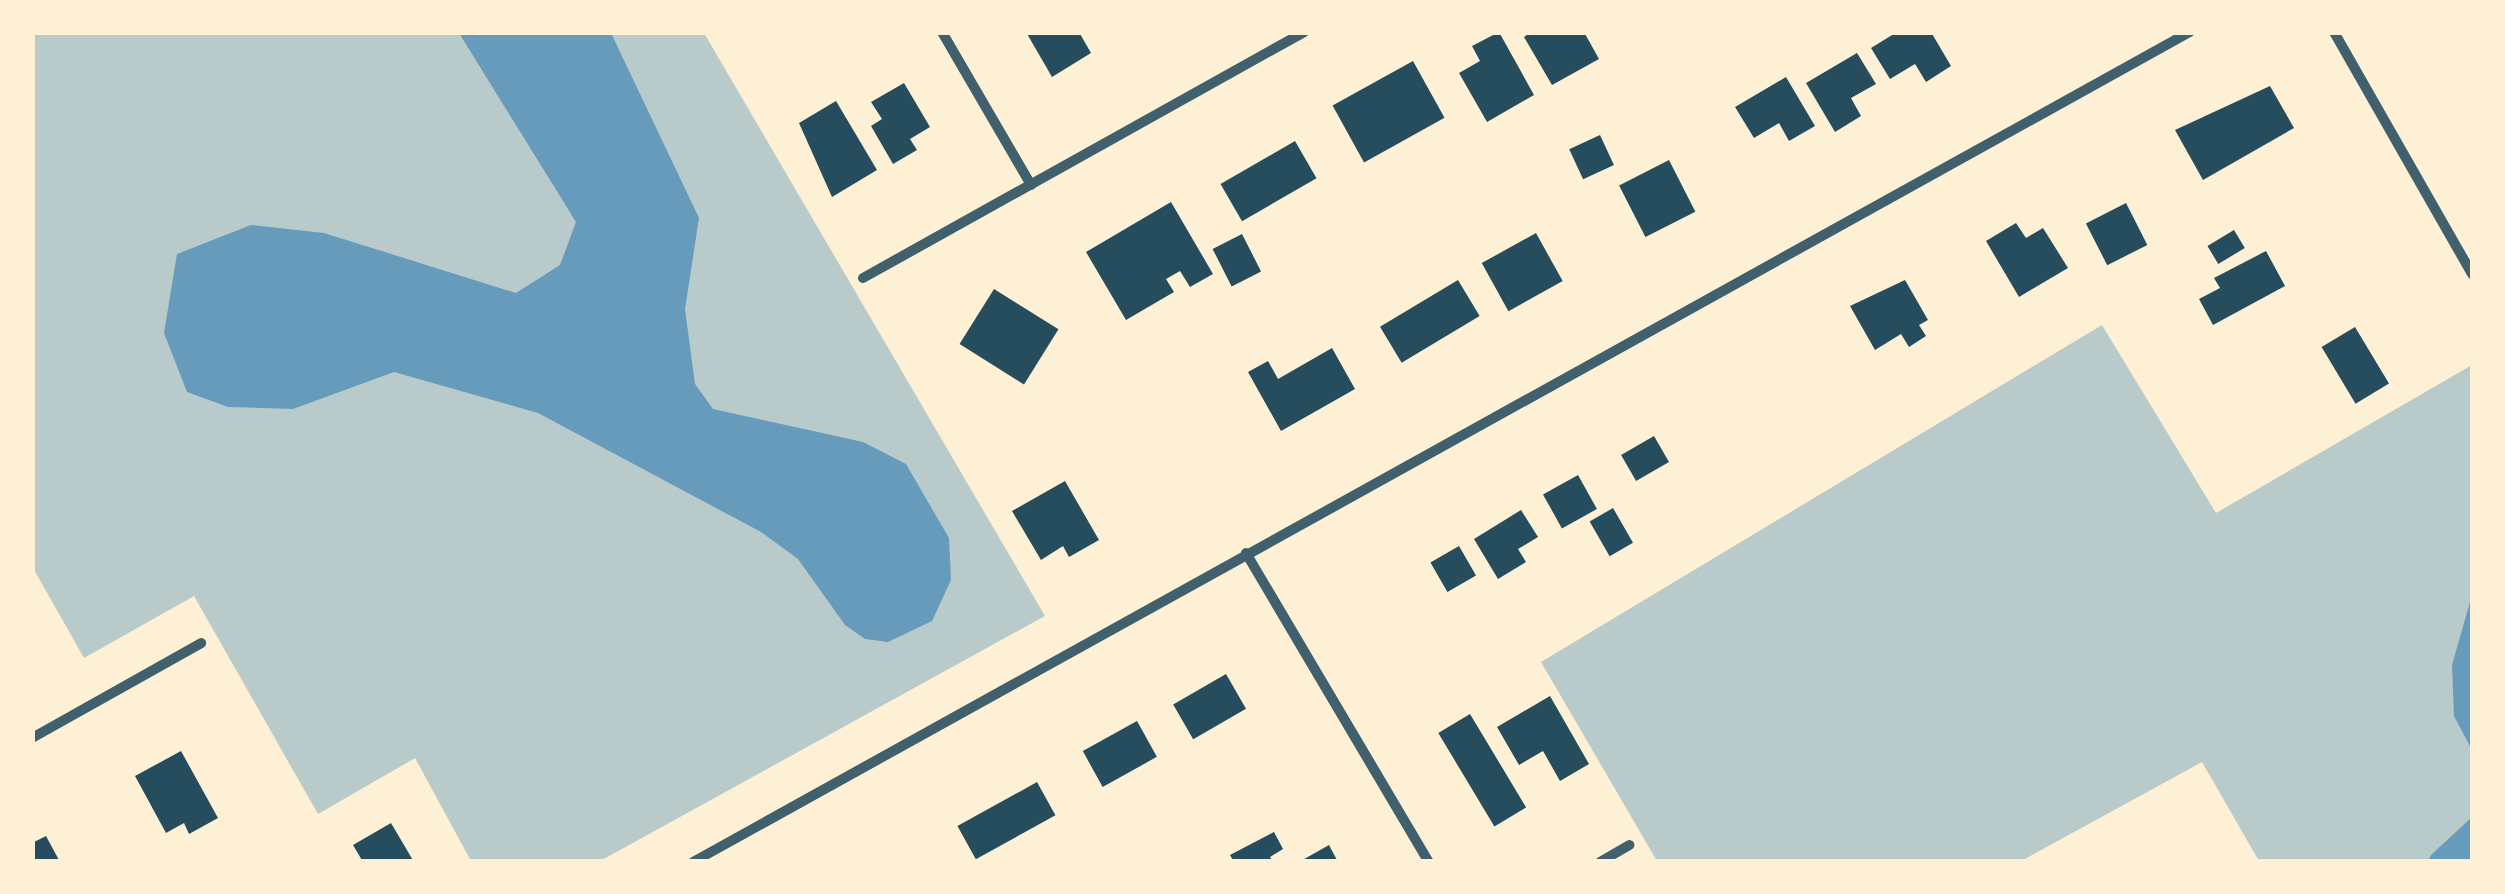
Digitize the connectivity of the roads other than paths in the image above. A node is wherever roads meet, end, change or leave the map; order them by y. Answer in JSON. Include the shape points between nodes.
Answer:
{"nodes":[{"id":1,"x":942,"y":32,"type":"edge"},
{"id":2,"x":1304,"y":32,"type":"edge"},
{"id":3,"x":2190,"y":32,"type":"edge"},
{"id":4,"x":2334,"y":32,"type":"edge"},
{"id":5,"x":1031,"y":185,"type":"junction"},
{"id":6,"x":2472,"y":274,"type":"edge"},
{"id":7,"x":863,"y":278,"type":"dead end"},
{"id":8,"x":1246,"y":553,"type":"junction"},
{"id":9,"x":201,"y":643,"type":"dead end"},
{"id":10,"x":32,"y":738,"type":"edge"},
{"id":11,"x":1630,"y":845,"type":"dead end"},
{"id":12,"x":693,"y":862,"type":"edge"},
{"id":13,"x":1429,"y":862,"type":"edge"},
{"id":14,"x":1600,"y":862,"type":"edge"}],
"edges":[{"from":1,"to":5,"type":"street"},
{"from":2,"to":5,"type":"street"},
{"from":3,"to":8,"type":"street"},
{"from":4,"to":6,"type":"street"},
{"from":5,"to":7,"type":"street"},
{"from":8,"to":12,"type":"street"},
{"from":8,"to":13,"type":"street"},
{"from":9,"to":10,"type":"street"},
{"from":11,"to":14,"type":"street"}]}
